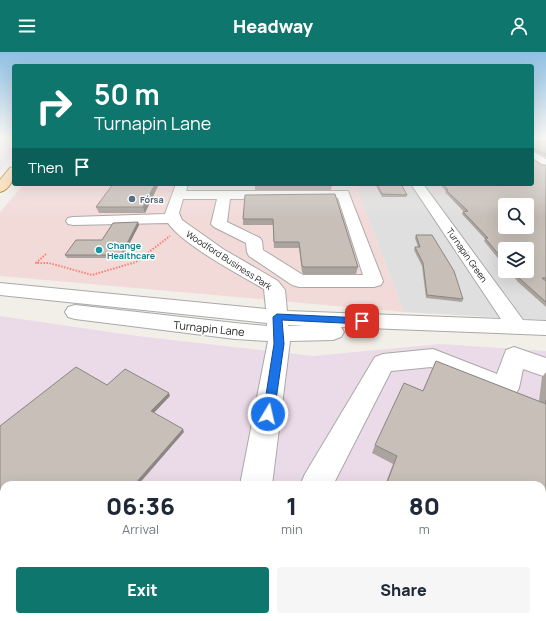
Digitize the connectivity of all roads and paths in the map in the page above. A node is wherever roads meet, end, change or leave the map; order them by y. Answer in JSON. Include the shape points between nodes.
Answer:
{"nodes":[{"id":1,"x":12,"y":173,"type":"edge"},
{"id":2,"x":418,"y":186,"type":"edge"},
{"id":3,"x":0,"y":188,"type":"edge"},
{"id":4,"x":180,"y":190,"type":"edge"},
{"id":5,"x":224,"y":195,"type":"junction"},
{"id":6,"x":73,"y":221,"type":"dead end"},
{"id":7,"x":178,"y":224,"type":"junction"},
{"id":8,"x":255,"y":252,"type":"junction"},
{"id":9,"x":46,"y":254,"type":"dead end"},
{"id":10,"x":235,"y":264,"type":"junction"},
{"id":11,"x":0,"y":289,"type":"edge"},
{"id":12,"x":0,"y":302,"type":"edge"},
{"id":13,"x":278,"y":326,"type":"junction"},
{"id":14,"x":517,"y":327,"type":"junction"},
{"id":15,"x":546,"y":328,"type":"edge"},
{"id":16,"x":546,"y":368,"type":"edge"},
{"id":17,"x":259,"y":481,"type":"edge"},
{"id":18,"x":318,"y":481,"type":"edge"}],
"edges":[{"from":1,"to":3,"type":"main road"},
{"from":2,"to":14,"type":"street","name":"Turnapin Green"},
{"from":4,"to":5,"type":"street"},
{"from":4,"to":7,"type":"street"},
{"from":5,"to":8,"type":"street","via":[[219,224],[254,242]]},
{"from":5,"to":8,"type":"street","via":[[343,194],[374,281],[299,281]]},
{"from":6,"to":7,"type":"street","via":[[149,220]]},
{"from":7,"to":9,"type":"path","via":[[136,262],[92,275],[49,263],[36,264]]},
{"from":7,"to":10,"type":"street","name":"Woodford Business Park"},
{"from":8,"to":10,"type":"street"},
{"from":10,"to":13,"type":"street","name":"Woodford Business Park","via":[[271,285],[275,290]]},
{"from":11,"to":13,"type":"street","name":"Turnapin Lane"},
{"from":12,"to":13,"type":"street","name":"Turnapin Lane","via":[[227,330]]},
{"from":13,"to":14,"type":"street","name":"Turnapin Lane","via":[[324,333],[418,324]]},
{"from":13,"to":17,"type":"street","via":[[279,344]]},
{"from":14,"to":15,"type":"street","name":"Turnapin Lane"},
{"from":16,"to":18,"type":"street","via":[[514,356],[506,388],[433,358],[382,363]]}]}
